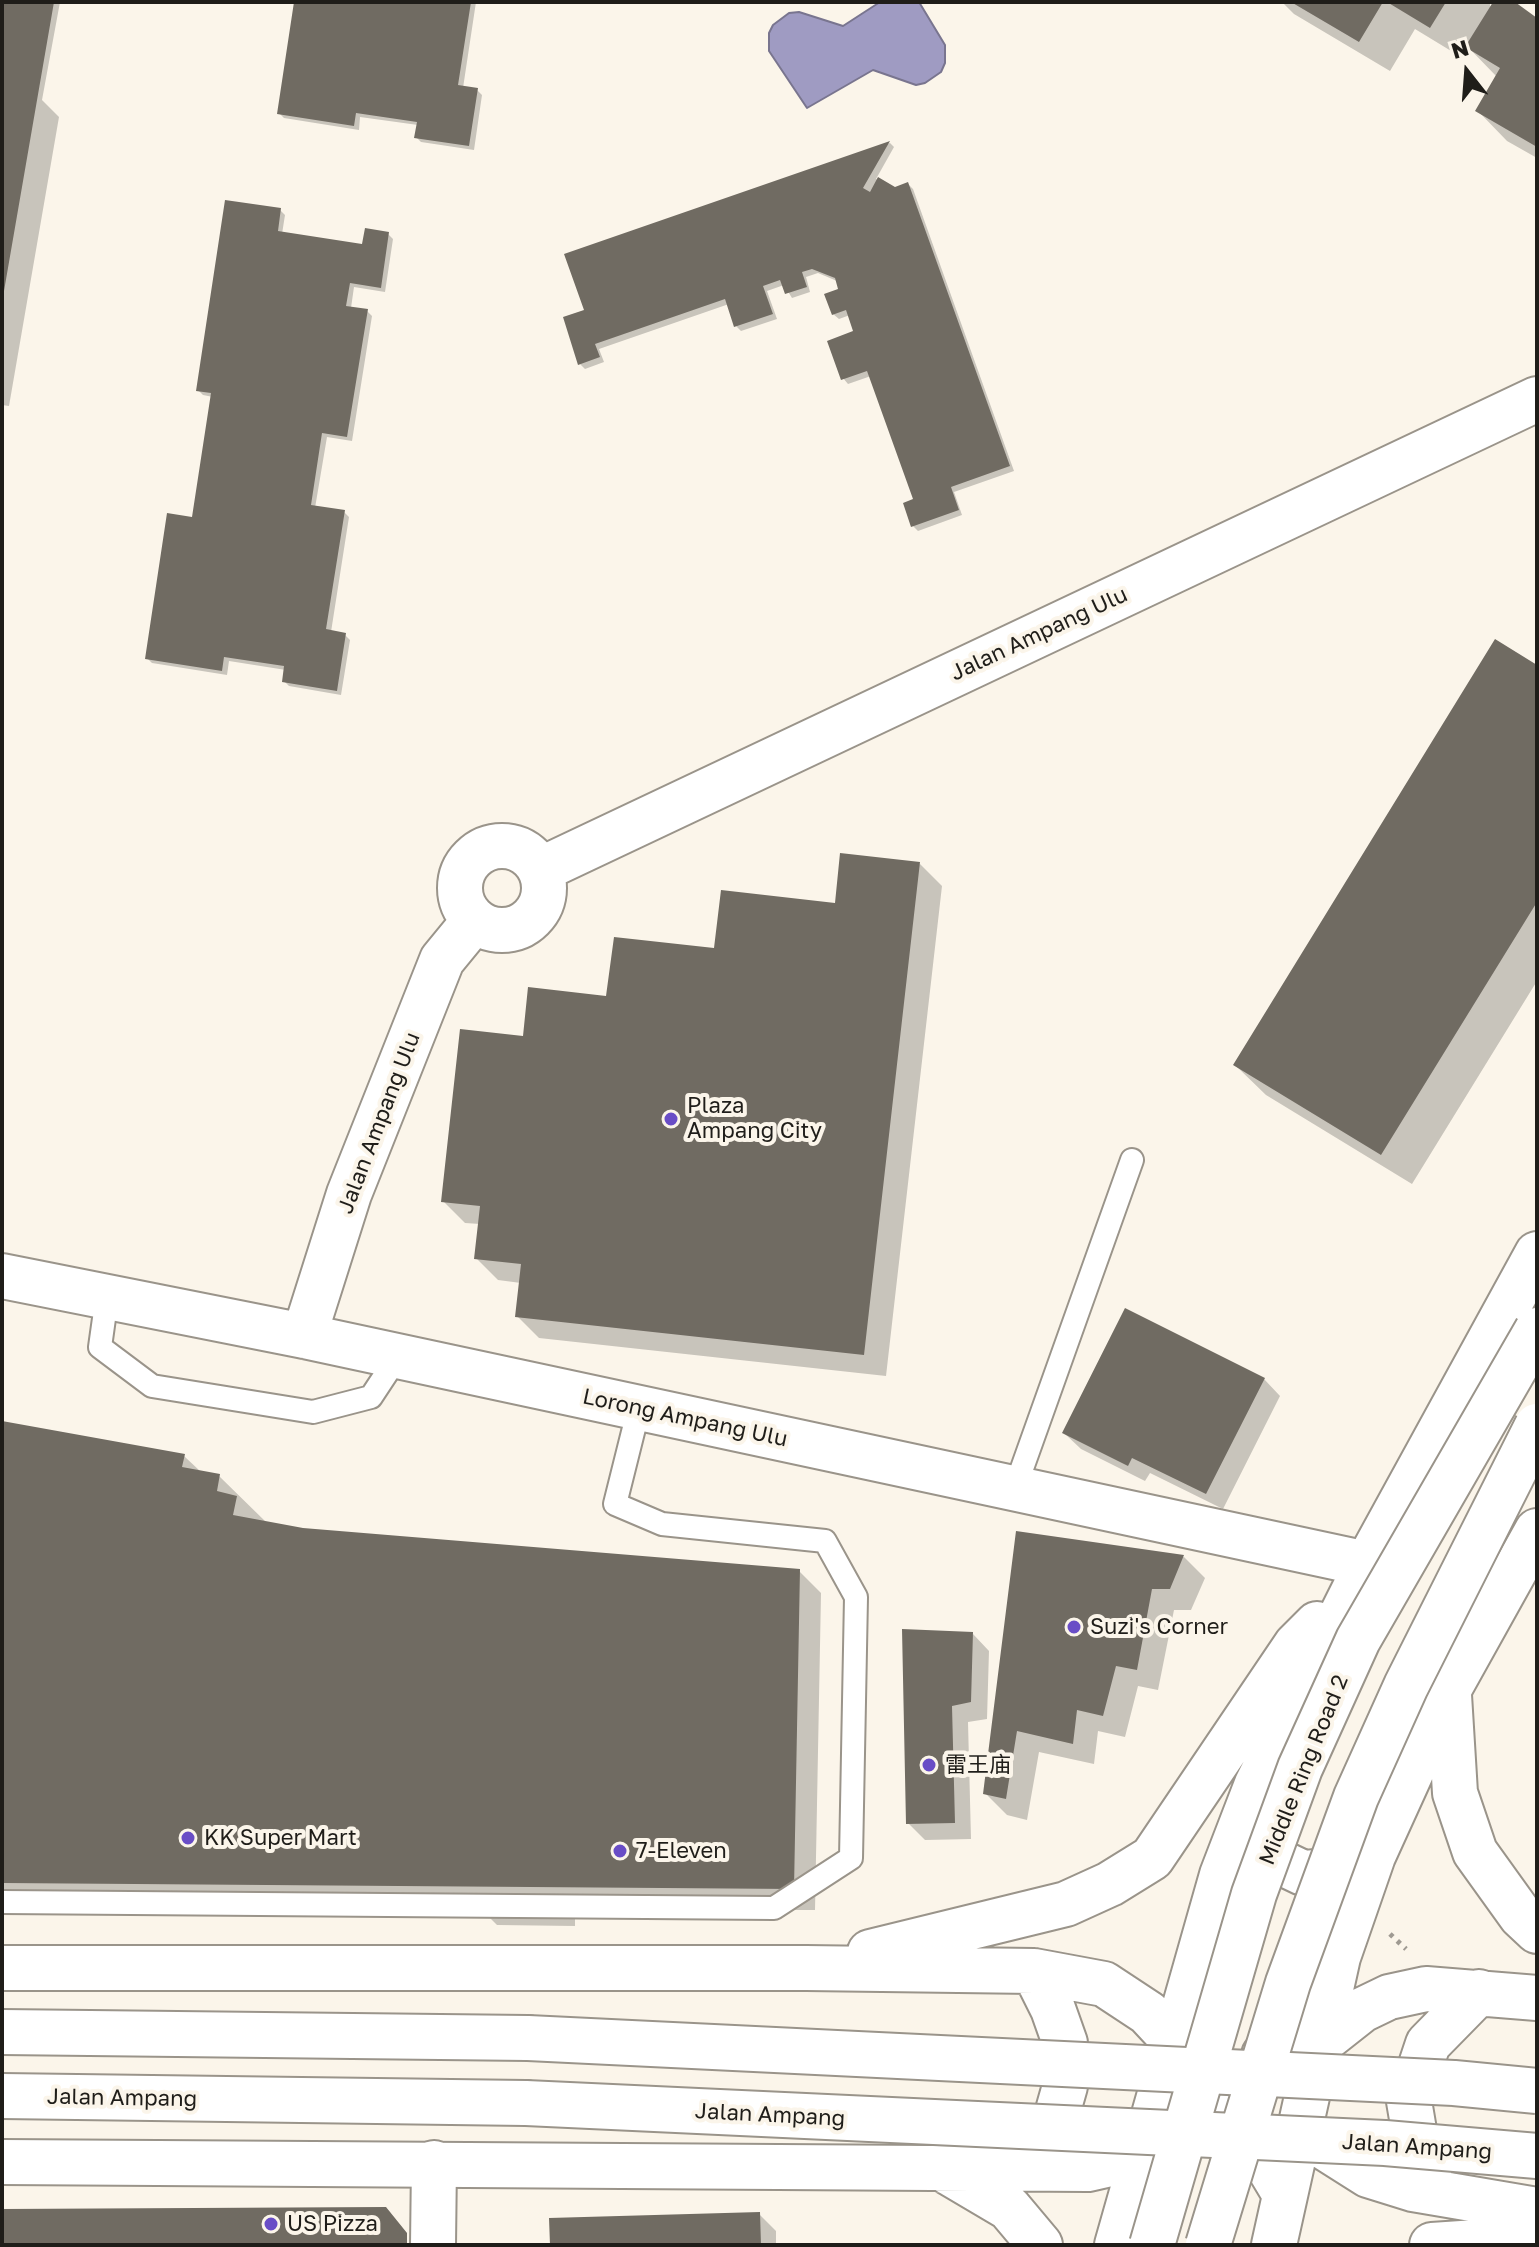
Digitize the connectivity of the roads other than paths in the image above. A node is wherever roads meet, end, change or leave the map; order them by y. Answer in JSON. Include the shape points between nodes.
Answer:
{"nodes":[{"id":1,"x":1537,"y":399,"type":"edge"},
{"id":2,"x":540,"y":870,"type":"junction"},
{"id":3,"x":474,"y":921,"type":"junction"},
{"id":4,"x":1132,"y":1160,"type":"dead end"},
{"id":5,"x":1537,"y":1254,"type":"edge"},
{"id":6,"x":2,"y":1276,"type":"edge"},
{"id":7,"x":107,"y":1297,"type":"junction"},
{"id":8,"x":1537,"y":1330,"type":"edge"},
{"id":9,"x":304,"y":1336,"type":"junction"},
{"id":10,"x":398,"y":1356,"type":"junction"},
{"id":11,"x":639,"y":1408,"type":"junction"},
{"id":12,"x":1537,"y":1426,"type":"edge"},
{"id":13,"x":1015,"y":1488,"type":"junction"},
{"id":14,"x":1537,"y":1531,"type":"edge"},
{"id":15,"x":1362,"y":1575,"type":"junction"},
{"id":16,"x":1449,"y":1689,"type":"junction"},
{"id":17,"x":1257,"y":1784,"type":"junction"},
{"id":18,"x":1373,"y":1856,"type":"junction"},
{"id":19,"x":2,"y":1902,"type":"edge"},
{"id":20,"x":1537,"y":1931,"type":"edge"},
{"id":21,"x":1203,"y":1947,"type":"junction"},
{"id":22,"x":1338,"y":1957,"type":"junction"},
{"id":23,"x":2,"y":1968,"type":"edge"},
{"id":24,"x":806,"y":1968,"type":"junction"},
{"id":25,"x":1034,"y":1971,"type":"junction"},
{"id":26,"x":1479,"y":1992,"type":"junction"},
{"id":27,"x":1537,"y":1998,"type":"edge"},
{"id":28,"x":2,"y":2032,"type":"edge"},
{"id":29,"x":1320,"y":2041,"type":"junction"},
{"id":30,"x":1176,"y":2043,"type":"junction"},
{"id":31,"x":1537,"y":2091,"type":"edge"},
{"id":32,"x":2,"y":2096,"type":"edge"},
{"id":33,"x":1238,"y":2097,"type":"junction"},
{"id":34,"x":1300,"y":2132,"type":"junction"},
{"id":35,"x":1145,"y":2150,"type":"junction"},
{"id":36,"x":1537,"y":2156,"type":"edge"},
{"id":37,"x":2,"y":2162,"type":"edge"},
{"id":38,"x":434,"y":2163,"type":"junction"},
{"id":39,"x":942,"y":2168,"type":"junction"},
{"id":40,"x":1019,"y":2169,"type":"junction"},
{"id":41,"x":1436,"y":2192,"type":"junction"},
{"id":42,"x":1284,"y":2193,"type":"junction"},
{"id":43,"x":1537,"y":2210,"type":"edge"},
{"id":44,"x":1123,"y":2225,"type":"edge"},
{"id":45,"x":1537,"y":2229,"type":"edge"},
{"id":46,"x":433,"y":2245,"type":"edge"},
{"id":47,"x":1040,"y":2245,"type":"edge"},
{"id":48,"x":1152,"y":2245,"type":"edge"},
{"id":49,"x":1208,"y":2245,"type":"edge"},
{"id":50,"x":1274,"y":2245,"type":"edge"},
{"id":51,"x":1432,"y":2245,"type":"edge"}],
"edges":[{"from":1,"to":2,"type":"main road","name":"Jalan Ampang Ulu"},
{"from":2,"to":3,"type":"main road","via":[[544,896],[529,921],[502,931]]},
{"from":2,"to":3,"type":"main road","via":[[522,851],[509,847],[496,846],[472,859],[459,882],[465,910]]},
{"from":3,"to":9,"type":"main road","name":"Jalan Ampang Ulu","via":[[442,960],[349,1194]]},
{"from":4,"to":13,"type":"lane"},
{"from":5,"to":15,"type":"main road"},
{"from":6,"to":7,"type":"main road","name":"Lorong Ampang Ulu"},
{"from":7,"to":9,"type":"main road","name":"Lorong Ampang Ulu"},
{"from":7,"to":10,"type":"lane","via":[[100,1347],[152,1386],[313,1412],[371,1397]]},
{"from":8,"to":48,"type":"main road","name":"Middle Ring Road 2","bridge":true,"via":[[1358,1640],[1300,1768],[1254,1894]]},
{"from":9,"to":10,"type":"main road","name":"Lorong Ampang Ulu"},
{"from":10,"to":11,"type":"main road","name":"Lorong Ampang Ulu"},
{"from":11,"to":13,"type":"main road","name":"Lorong Ampang Ulu"},
{"from":11,"to":19,"type":"lane","via":[[615,1504],[662,1524],[825,1541],[856,1597],[851,1858],[774,1908]]},
{"from":12,"to":49,"type":"main road","bridge":true,"via":[[1356,1797],[1288,1983]]},
{"from":13,"to":15,"type":"main road","name":"Lorong Ampang Ulu"},
{"from":14,"to":16,"type":"main road"},
{"from":15,"to":17,"type":"main road"},
{"from":15,"to":24,"type":"main road","via":[[1296,1645],[1152,1858],[1066,1904]]},
{"from":16,"to":18,"type":"main road"},
{"from":16,"to":20,"type":"main road","via":[[1455,1793],[1475,1852]]},
{"from":17,"to":18,"type":"main road","via":[[1253,1819],[1260,1844],[1280,1862],[1303,1873],[1331,1871]]},
{"from":17,"to":21,"type":"main road","via":[[1222,1875]]},
{"from":18,"to":22,"type":"main road"},
{"from":21,"to":30,"type":"main road"},
{"from":21,"to":33,"type":"main road","via":[[1209,2012]]},
{"from":22,"to":29,"type":"main road"},
{"from":22,"to":33,"type":"main road"},
{"from":23,"to":24,"type":"main road"},
{"from":24,"to":25,"type":"main road"},
{"from":25,"to":30,"type":"main road","via":[[1104,1984],[1148,2013]]},
{"from":25,"to":40,"type":"main road","via":[[1065,2043],[1065,2086],[1052,2132]]},
{"from":26,"to":27,"type":"main road"},
{"from":26,"to":29,"type":"main road","via":[[1426,1989],[1389,1997]]},
{"from":26,"to":41,"type":"main road","via":[[1428,2044],[1409,2101],[1418,2154]]},
{"from":28,"to":31,"type":"main road","bridge":true,"via":[[528,2038]]},
{"from":29,"to":33,"type":"main road"},
{"from":29,"to":34,"type":"main road"},
{"from":30,"to":33,"type":"main road"},
{"from":30,"to":35,"type":"main road"},
{"from":32,"to":36,"type":"main road","name":"Jalan Ampang","bridge":true,"via":[[526,2103],[1385,2143]]},
{"from":33,"to":34,"type":"main road"},
{"from":33,"to":35,"type":"main road"},
{"from":33,"to":42,"type":"main road"},
{"from":33,"to":44,"type":"main road","via":[[1168,2173],[1147,2184]]},
{"from":34,"to":41,"type":"main road","via":[[1368,2175]]},
{"from":34,"to":42,"type":"main road"},
{"from":35,"to":40,"type":"main road","via":[[1088,2169]]},
{"from":35,"to":44,"type":"main road"},
{"from":37,"to":38,"type":"main road"},
{"from":38,"to":39,"type":"main road"},
{"from":38,"to":46,"type":"main road"},
{"from":39,"to":40,"type":"main road"},
{"from":39,"to":47,"type":"main road","via":[[1009,2208]]},
{"from":41,"to":43,"type":"main road"},
{"from":42,"to":50,"type":"main road"},
{"from":45,"to":51,"type":"main road","via":[[1507,2240]]}]}
